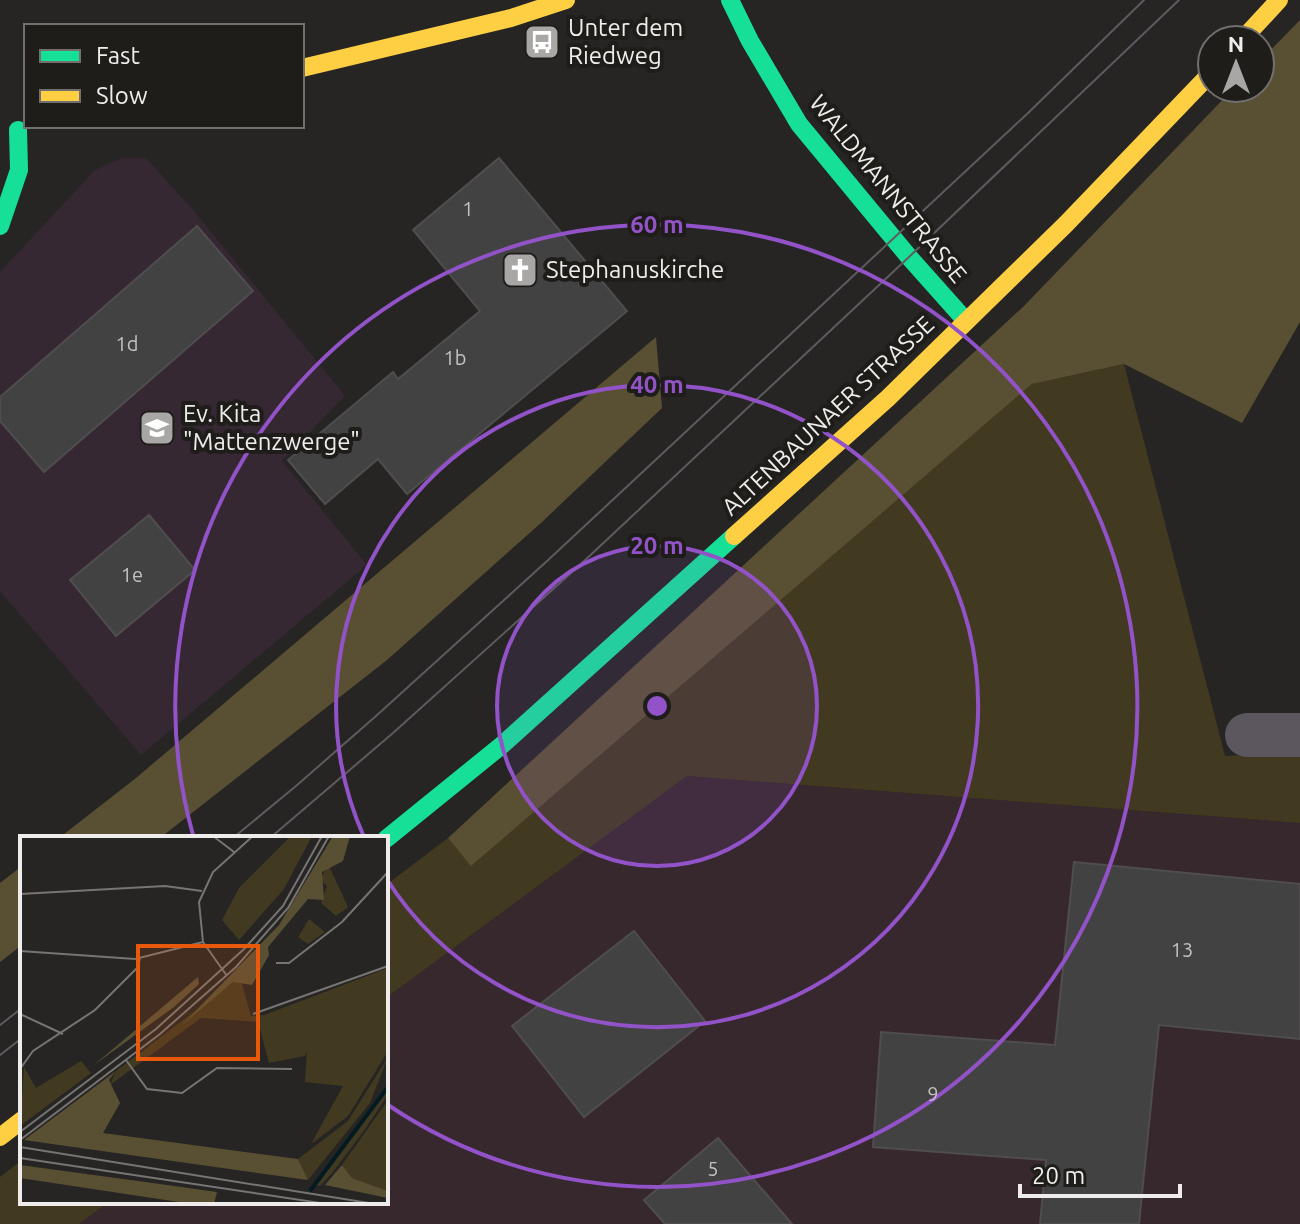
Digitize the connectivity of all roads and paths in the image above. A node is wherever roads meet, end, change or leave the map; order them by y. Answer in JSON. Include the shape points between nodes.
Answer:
{"nodes":[{"id":1,"x":566,"y":0,"type":"edge"},
{"id":2,"x":730,"y":0,"type":"edge"},
{"id":3,"x":1279,"y":0,"type":"edge"},
{"id":4,"x":1257,"y":24,"type":"edge"},
{"id":5,"x":304,"y":68,"type":"edge"},
{"id":6,"x":1196,"y":89,"type":"edge"},
{"id":7,"x":18,"y":129,"type":"edge"},
{"id":8,"x":0,"y":226,"type":"edge"},
{"id":9,"x":966,"y":321,"type":"junction"},
{"id":10,"x":1247,"y":735,"type":"dead end"},
{"id":11,"x":1300,"y":735,"type":"edge"},
{"id":12,"x":388,"y":837,"type":"edge"},
{"id":13,"x":20,"y":1122,"type":"edge"},
{"id":14,"x":0,"y":1137,"type":"edge"}],
"edges":[{"from":1,"to":5,"type":"main road"},
{"from":2,"to":9,"type":"main road","name":"WALDMANNSTRASSE","via":[[799,124]]},
{"from":3,"to":4,"type":"main road"},
{"from":6,"to":9,"type":"main road","name":"ALTENBAUNAER STRASSE"},
{"from":7,"to":8,"type":"main road","via":[[19,170]]},
{"from":9,"to":12,"type":"main road","name":"ALTENBAUNAER STRASSE","via":[[888,398],[502,745]]},
{"from":10,"to":11,"type":"street"},
{"from":13,"to":14,"type":"main road"}]}
